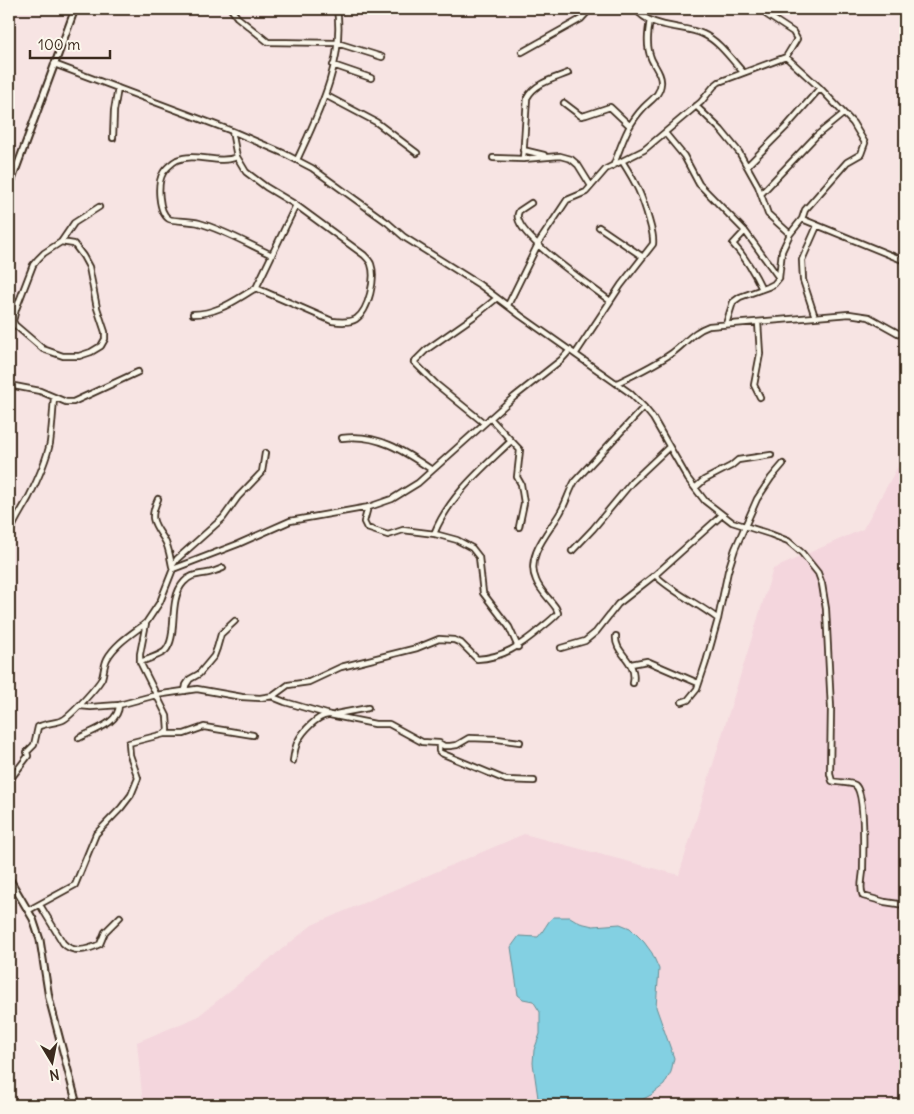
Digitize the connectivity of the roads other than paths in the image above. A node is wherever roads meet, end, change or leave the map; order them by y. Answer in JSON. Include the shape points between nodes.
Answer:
{"nodes":[{"id":1,"x":75,"y":9,"type":"edge"},
{"id":2,"x":232,"y":9,"type":"edge"},
{"id":3,"x":337,"y":9,"type":"edge"},
{"id":4,"x":590,"y":9,"type":"edge"},
{"id":5,"x":636,"y":9,"type":"edge"},
{"id":6,"x":767,"y":15,"type":"dead end"},
{"id":7,"x":650,"y":20,"type":"junction"},
{"id":8,"x":338,"y":43,"type":"junction"},
{"id":9,"x":522,"y":52,"type":"dead end"},
{"id":10,"x":382,"y":57,"type":"dead end"},
{"id":11,"x":786,"y":57,"type":"junction"},
{"id":12,"x":54,"y":64,"type":"junction"},
{"id":13,"x":333,"y":65,"type":"junction"},
{"id":14,"x":743,"y":72,"type":"junction"},
{"id":15,"x":568,"y":73,"type":"dead end"},
{"id":16,"x":371,"y":78,"type":"dead end"},
{"id":17,"x":118,"y":88,"type":"junction"},
{"id":18,"x":820,"y":88,"type":"junction"},
{"id":19,"x":325,"y":95,"type":"junction"},
{"id":20,"x":564,"y":103,"type":"dead end"},
{"id":21,"x":696,"y":106,"type":"junction"},
{"id":22,"x":843,"y":114,"type":"junction"},
{"id":23,"x":629,"y":124,"type":"junction"},
{"id":24,"x":232,"y":131,"type":"junction"},
{"id":25,"x":664,"y":133,"type":"junction"},
{"id":26,"x":112,"y":138,"type":"dead end"},
{"id":27,"x":523,"y":150,"type":"junction"},
{"id":28,"x":417,"y":152,"type":"dead end"},
{"id":29,"x":552,"y":156,"type":"junction"},
{"id":30,"x":237,"y":157,"type":"junction"},
{"id":31,"x":493,"y":158,"type":"dead end"},
{"id":32,"x":522,"y":159,"type":"junction"},
{"id":33,"x":297,"y":160,"type":"junction"},
{"id":34,"x":622,"y":161,"type":"junction"},
{"id":35,"x":9,"y":163,"type":"edge"},
{"id":36,"x":614,"y":164,"type":"junction"},
{"id":37,"x":748,"y":165,"type":"junction"},
{"id":38,"x":17,"y":166,"type":"junction"},
{"id":39,"x":591,"y":186,"type":"junction"},
{"id":40,"x":9,"y":188,"type":"edge"},
{"id":41,"x":761,"y":194,"type":"junction"},
{"id":42,"x":296,"y":204,"type":"junction"},
{"id":43,"x":531,"y":204,"type":"dead end"},
{"id":44,"x":100,"y":207,"type":"dead end"},
{"id":45,"x":802,"y":219,"type":"junction"},
{"id":46,"x":817,"y":226,"type":"junction"},
{"id":47,"x":599,"y":227,"type":"dead end"},
{"id":48,"x":745,"y":232,"type":"junction"},
{"id":49,"x":790,"y":234,"type":"junction"},
{"id":50,"x":61,"y":242,"type":"junction"},
{"id":51,"x":537,"y":245,"type":"junction"},
{"id":52,"x":272,"y":255,"type":"junction"},
{"id":53,"x":643,"y":257,"type":"junction"},
{"id":54,"x":905,"y":260,"type":"edge"},
{"id":55,"x":778,"y":278,"type":"junction"},
{"id":56,"x":256,"y":288,"type":"junction"},
{"id":57,"x":762,"y":289,"type":"junction"},
{"id":58,"x":497,"y":298,"type":"junction"},
{"id":59,"x":610,"y":301,"type":"junction"},
{"id":60,"x":508,"y":305,"type":"junction"},
{"id":61,"x":9,"y":306,"type":"edge"},
{"id":62,"x":16,"y":309,"type":"junction"},
{"id":63,"x":193,"y":314,"type":"dead end"},
{"id":64,"x":815,"y":317,"type":"junction"},
{"id":65,"x":758,"y":322,"type":"junction"},
{"id":66,"x":726,"y":324,"type":"junction"},
{"id":67,"x":905,"y":337,"type":"edge"},
{"id":68,"x":570,"y":350,"type":"junction"},
{"id":69,"x":576,"y":353,"type":"junction"},
{"id":70,"x":138,"y":372,"type":"dead end"},
{"id":71,"x":617,"y":383,"type":"junction"},
{"id":72,"x":9,"y":385,"type":"edge"},
{"id":73,"x":54,"y":397,"type":"junction"},
{"id":74,"x":760,"y":398,"type":"dead end"},
{"id":75,"x":644,"y":407,"type":"junction"},
{"id":76,"x":490,"y":418,"type":"junction"},
{"id":77,"x":484,"y":423,"type":"junction"},
{"id":78,"x":342,"y":438,"type":"dead end"},
{"id":79,"x":511,"y":441,"type":"junction"},
{"id":80,"x":670,"y":447,"type":"junction"},
{"id":81,"x":265,"y":453,"type":"dead end"},
{"id":82,"x":771,"y":455,"type":"dead end"},
{"id":83,"x":784,"y":464,"type":"dead end"},
{"id":84,"x":432,"y":470,"type":"junction"},
{"id":85,"x":695,"y":488,"type":"junction"},
{"id":86,"x":158,"y":499,"type":"dead end"},
{"id":87,"x":368,"y":507,"type":"junction"},
{"id":88,"x":722,"y":515,"type":"junction"},
{"id":89,"x":519,"y":527,"type":"dead end"},
{"id":90,"x":746,"y":527,"type":"junction"},
{"id":91,"x":434,"y":534,"type":"junction"},
{"id":92,"x":9,"y":535,"type":"edge"},
{"id":93,"x":572,"y":551,"type":"dead end"},
{"id":94,"x":172,"y":567,"type":"junction"},
{"id":95,"x":223,"y":568,"type":"dead end"},
{"id":96,"x":654,"y":575,"type":"junction"},
{"id":97,"x":718,"y":619,"type":"junction"},
{"id":98,"x":235,"y":621,"type":"dead end"},
{"id":99,"x":146,"y":623,"type":"junction"},
{"id":100,"x":616,"y":636,"type":"dead end"},
{"id":101,"x":518,"y":647,"type":"junction"},
{"id":102,"x":561,"y":648,"type":"dead end"},
{"id":103,"x":140,"y":662,"type":"junction"},
{"id":104,"x":631,"y":664,"type":"junction"},
{"id":105,"x":633,"y":683,"type":"dead end"},
{"id":106,"x":698,"y":683,"type":"junction"},
{"id":107,"x":185,"y":691,"type":"junction"},
{"id":108,"x":156,"y":695,"type":"junction"},
{"id":109,"x":273,"y":696,"type":"junction"},
{"id":110,"x":682,"y":702,"type":"dead end"},
{"id":111,"x":119,"y":705,"type":"junction"},
{"id":112,"x":80,"y":706,"type":"junction"},
{"id":113,"x":368,"y":708,"type":"dead end"},
{"id":114,"x":330,"y":715,"type":"junction"},
{"id":115,"x":164,"y":734,"type":"junction"},
{"id":116,"x":253,"y":735,"type":"dead end"},
{"id":117,"x":80,"y":738,"type":"dead end"},
{"id":118,"x":520,"y":742,"type":"dead end"},
{"id":119,"x":439,"y":743,"type":"junction"},
{"id":120,"x":293,"y":761,"type":"dead end"},
{"id":121,"x":9,"y":781,"type":"edge"},
{"id":122,"x":534,"y":781,"type":"dead end"},
{"id":123,"x":9,"y":878,"type":"edge"},
{"id":124,"x":905,"y":904,"type":"edge"},
{"id":125,"x":40,"y":905,"type":"junction"},
{"id":126,"x":29,"y":910,"type":"junction"},
{"id":127,"x":120,"y":917,"type":"dead end"},
{"id":128,"x":77,"y":1105,"type":"edge"}],
"edges":[{"from":1,"to":12,"type":"street"},
{"from":2,"to":8,"type":"street","via":[[237,17],[268,42]]},
{"from":3,"to":8,"type":"street"},
{"from":4,"to":9,"type":"street","via":[[581,19]]},
{"from":5,"to":7,"type":"street","via":[[640,16]]},
{"from":6,"to":11,"type":"street","via":[[793,32],[797,39]]},
{"from":7,"to":14,"type":"street","via":[[708,37]]},
{"from":7,"to":23,"type":"street","via":[[648,48],[661,81],[658,95]]},
{"from":8,"to":10,"type":"street"},
{"from":8,"to":13,"type":"street"},
{"from":11,"to":14,"type":"street"},
{"from":11,"to":18,"type":"street"},
{"from":12,"to":17,"type":"street"},
{"from":12,"to":38,"type":"street"},
{"from":13,"to":16,"type":"street"},
{"from":13,"to":19,"type":"street"},
{"from":14,"to":21,"type":"street","via":[[714,86]]},
{"from":15,"to":27,"type":"street","via":[[543,82],[527,98]]},
{"from":17,"to":24,"type":"street"},
{"from":17,"to":26,"type":"street"},
{"from":18,"to":22,"type":"street"},
{"from":18,"to":37,"type":"street"},
{"from":19,"to":28,"type":"street","via":[[376,122]]},
{"from":19,"to":33,"type":"street"},
{"from":20,"to":23,"type":"street","via":[[581,116],[610,107]]},
{"from":21,"to":25,"type":"street"},
{"from":21,"to":37,"type":"street","via":[[731,141]]},
{"from":22,"to":41,"type":"street","via":[[816,136]]},
{"from":22,"to":45,"type":"street","via":[[853,123],[865,143],[864,148],[847,162],[805,210]]},
{"from":23,"to":36,"type":"street"},
{"from":24,"to":30,"type":"street"},
{"from":24,"to":33,"type":"street"},
{"from":25,"to":34,"type":"street","via":[[644,150]]},
{"from":25,"to":48,"type":"street","via":[[684,156],[698,184]]},
{"from":27,"to":29,"type":"street"},
{"from":27,"to":32,"type":"street"},
{"from":29,"to":32,"type":"street"},
{"from":29,"to":39,"type":"street","via":[[571,159]]},
{"from":30,"to":42,"type":"street","via":[[246,172],[266,188]]},
{"from":30,"to":52,"type":"street","via":[[229,160],[177,160],[162,173],[159,184],[161,204],[172,221],[188,220],[206,225]]},
{"from":31,"to":32,"type":"street"},
{"from":33,"to":58,"type":"street","via":[[321,173],[404,237]]},
{"from":34,"to":36,"type":"street"},
{"from":34,"to":53,"type":"street","via":[[638,187],[654,235],[650,249]]},
{"from":35,"to":38,"type":"street"},
{"from":36,"to":39,"type":"street"},
{"from":37,"to":41,"type":"street"},
{"from":38,"to":40,"type":"street"},
{"from":39,"to":51,"type":"street","via":[[586,192],[567,200]]},
{"from":41,"to":49,"type":"street","via":[[768,214]]},
{"from":42,"to":52,"type":"street"},
{"from":42,"to":56,"type":"street","via":[[360,251],[371,263],[372,288],[366,303],[356,319],[332,321]]},
{"from":43,"to":51,"type":"street","via":[[519,211],[518,219]]},
{"from":44,"to":50,"type":"street","via":[[74,223]]},
{"from":45,"to":46,"type":"street"},
{"from":45,"to":49,"type":"street"},
{"from":46,"to":54,"type":"street"},
{"from":46,"to":64,"type":"street","via":[[802,260],[803,280]]},
{"from":47,"to":53,"type":"street"},
{"from":48,"to":55,"type":"street"},
{"from":48,"to":57,"type":"street","via":[[734,244],[752,267]]},
{"from":49,"to":55,"type":"street","via":[[782,251]]},
{"from":50,"to":62,"type":"street","via":[[33,265]]},
{"from":50,"to":62,"type":"street","via":[[74,244],[89,267],[105,332],[101,346],[74,357],[43,349],[15,326],[12,321]]},
{"from":51,"to":59,"type":"street"},
{"from":51,"to":60,"type":"street"},
{"from":52,"to":56,"type":"street"},
{"from":53,"to":59,"type":"street"},
{"from":55,"to":57,"type":"street","via":[[774,284]]},
{"from":56,"to":63,"type":"street","via":[[218,310]]},
{"from":57,"to":66,"type":"street","via":[[733,302]]},
{"from":58,"to":60,"type":"street"},
{"from":58,"to":77,"type":"street","via":[[414,362]]},
{"from":59,"to":69,"type":"street"},
{"from":60,"to":68,"type":"street"},
{"from":61,"to":62,"type":"street"},
{"from":64,"to":65,"type":"street"},
{"from":64,"to":67,"type":"street","via":[[860,314]]},
{"from":65,"to":66,"type":"street"},
{"from":65,"to":74,"type":"street","via":[[760,354],[754,385]]},
{"from":66,"to":71,"type":"street","via":[[698,330],[656,364]]},
{"from":68,"to":69,"type":"street"},
{"from":68,"to":76,"type":"street"},
{"from":69,"to":71,"type":"street"},
{"from":70,"to":73,"type":"street","via":[[73,402]]},
{"from":71,"to":75,"type":"street"},
{"from":72,"to":73,"type":"street"},
{"from":73,"to":92,"type":"street","via":[[48,450],[30,496]]},
{"from":75,"to":80,"type":"street"},
{"from":75,"to":101,"type":"street","via":[[575,481],[538,548],[535,579],[558,613]]},
{"from":76,"to":77,"type":"street"},
{"from":76,"to":79,"type":"street"},
{"from":77,"to":84,"type":"street"},
{"from":78,"to":84,"type":"street","via":[[361,437],[387,443]]},
{"from":79,"to":89,"type":"street","via":[[520,450],[517,477],[524,503]]},
{"from":79,"to":91,"type":"street","via":[[458,494],[440,519]]},
{"from":80,"to":85,"type":"street"},
{"from":80,"to":93,"type":"street","via":[[632,482]]},
{"from":81,"to":94,"type":"street","via":[[262,472],[223,518]]},
{"from":82,"to":85,"type":"street","via":[[738,460]]},
{"from":83,"to":90,"type":"street","via":[[761,492]]},
{"from":84,"to":87,"type":"street","via":[[401,495]]},
{"from":85,"to":88,"type":"street"},
{"from":86,"to":94,"type":"street","via":[[152,518],[168,547]]},
{"from":87,"to":91,"type":"street","via":[[364,522],[366,528],[375,532],[388,535],[403,530]]},
{"from":87,"to":94,"type":"street","via":[[290,520],[238,544]]},
{"from":88,"to":90,"type":"street"},
{"from":88,"to":96,"type":"street"},
{"from":90,"to":97,"type":"street","via":[[728,571]]},
{"from":90,"to":124,"type":"street","via":[[788,541],[818,573],[826,609],[831,708],[830,774],[832,781],[857,786],[861,794],[861,892],[872,900]]},
{"from":91,"to":101,"type":"street","via":[[457,540],[472,548],[479,557],[483,593],[509,627]]},
{"from":94,"to":99,"type":"street","via":[[160,602]]},
{"from":95,"to":103,"type":"street","via":[[192,575],[183,582],[176,598],[171,641],[164,652]]},
{"from":96,"to":97,"type":"street","via":[[667,587]]},
{"from":96,"to":102,"type":"street","via":[[618,604],[584,642]]},
{"from":97,"to":106,"type":"street"},
{"from":98,"to":107,"type":"street","via":[[221,634],[214,656],[199,674],[190,679]]},
{"from":99,"to":103,"type":"street"},
{"from":99,"to":112,"type":"street","via":[[130,634],[108,658],[102,679]]},
{"from":100,"to":104,"type":"street","via":[[617,645]]},
{"from":101,"to":109,"type":"street","via":[[504,654],[477,659],[461,643],[438,638],[417,648],[341,667],[310,682],[288,685]]},
{"from":103,"to":108,"type":"street"},
{"from":104,"to":105,"type":"street"},
{"from":104,"to":106,"type":"street","via":[[647,661]]},
{"from":106,"to":110,"type":"street","via":[[693,695]]},
{"from":107,"to":108,"type":"street"},
{"from":107,"to":109,"type":"street","via":[[203,689],[242,698]]},
{"from":108,"to":111,"type":"street"},
{"from":108,"to":115,"type":"street","via":[[167,716],[168,730]]},
{"from":109,"to":114,"type":"street"},
{"from":111,"to":112,"type":"street"},
{"from":111,"to":117,"type":"street","via":[[114,718]]},
{"from":112,"to":121,"type":"street","via":[[63,720],[38,727],[34,745],[26,752],[28,756]]},
{"from":113,"to":114,"type":"street"},
{"from":114,"to":119,"type":"street","via":[[389,724],[422,742]]},
{"from":114,"to":120,"type":"street","via":[[311,725],[298,740]]},
{"from":115,"to":116,"type":"street","via":[[184,734],[204,727]]},
{"from":115,"to":125,"type":"street","via":[[129,743],[138,778],[131,795],[96,834],[75,885]]},
{"from":118,"to":119,"type":"street","via":[[469,738],[457,745]]},
{"from":119,"to":122,"type":"street","via":[[441,753],[506,780]]},
{"from":123,"to":126,"type":"street"},
{"from":125,"to":126,"type":"street"},
{"from":125,"to":127,"type":"street","via":[[63,943],[77,950],[100,944],[105,932]]},
{"from":126,"to":128,"type":"street","via":[[40,940],[49,998]]}]}
